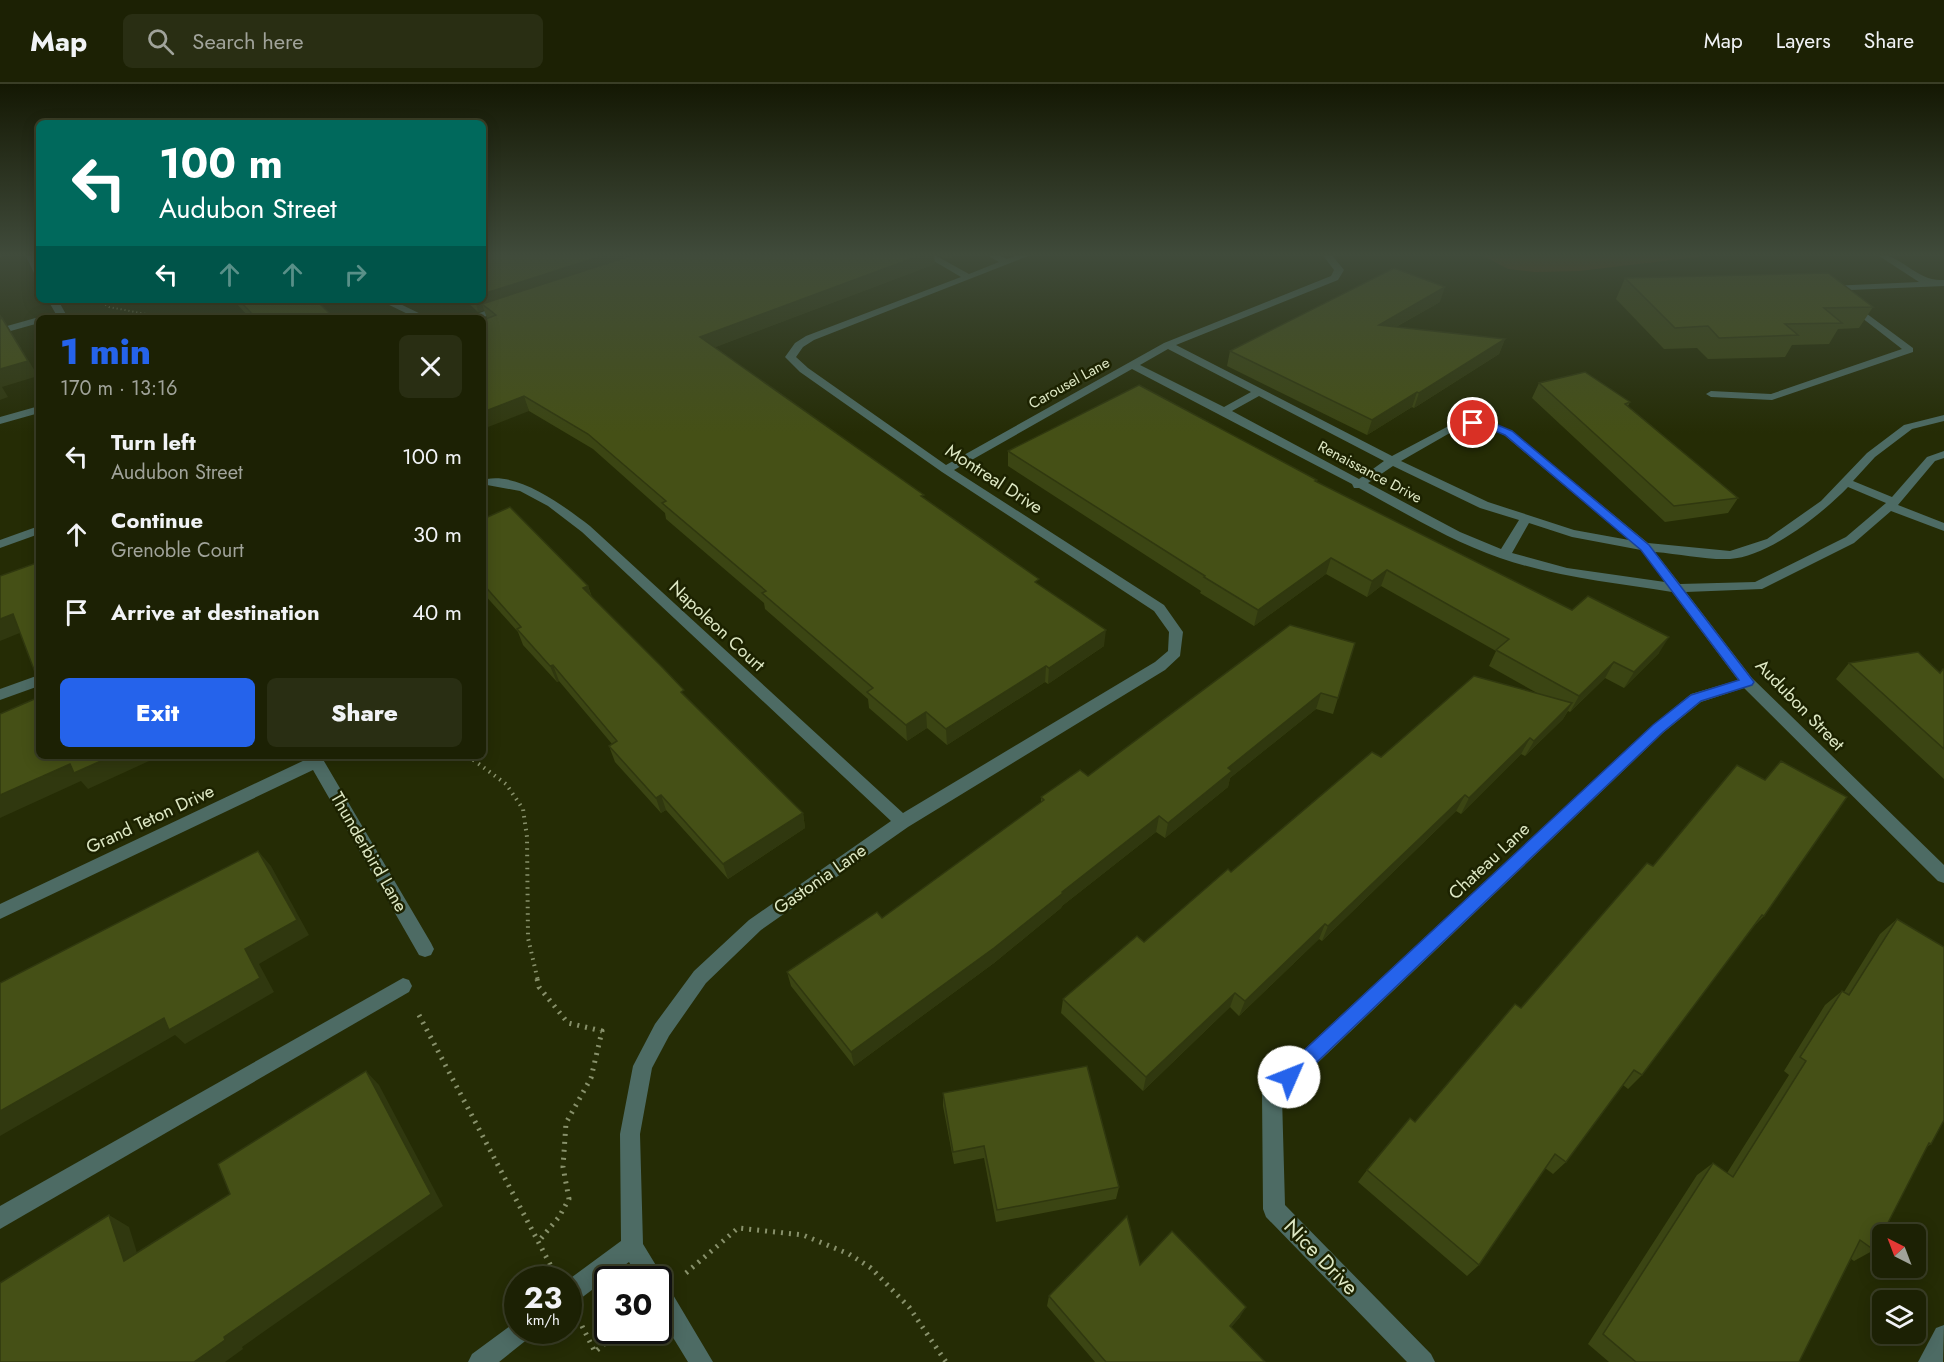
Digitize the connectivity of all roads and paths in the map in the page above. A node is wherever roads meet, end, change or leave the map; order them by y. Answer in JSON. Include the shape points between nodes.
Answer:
{"nodes":[{"id":1,"x":873,"y":314,"type":"edge"},
{"id":2,"x":1246,"y":314,"type":"edge"},
{"id":3,"x":1862,"y":314,"type":"edge"},
{"id":4,"x":36,"y":321,"type":"edge"},
{"id":5,"x":0,"y":331,"type":"edge"},
{"id":6,"x":1168,"y":345,"type":"junction"},
{"id":7,"x":1132,"y":365,"type":"junction"},
{"id":8,"x":1259,"y":392,"type":"junction"},
{"id":9,"x":1711,"y":394,"type":"dead end"},
{"id":10,"x":36,"y":410,"type":"edge"},
{"id":11,"x":1224,"y":411,"type":"junction"},
{"id":12,"x":1944,"y":418,"type":"edge"},
{"id":13,"x":0,"y":421,"type":"edge"},
{"id":14,"x":1944,"y":454,"type":"edge"},
{"id":15,"x":1392,"y":461,"type":"junction"},
{"id":16,"x":946,"y":470,"type":"junction"},
{"id":17,"x":491,"y":482,"type":"dead end"},
{"id":18,"x":1846,"y":482,"type":"junction"},
{"id":19,"x":1358,"y":485,"type":"junction"},
{"id":20,"x":1891,"y":504,"type":"junction"},
{"id":21,"x":1526,"y":518,"type":"junction"},
{"id":22,"x":1944,"y":527,"type":"edge"},
{"id":23,"x":36,"y":531,"type":"edge"},
{"id":24,"x":0,"y":544,"type":"edge"},
{"id":25,"x":1645,"y":547,"type":"junction"},
{"id":26,"x":1504,"y":555,"type":"junction"},
{"id":27,"x":1676,"y":588,"type":"junction"},
{"id":28,"x":1176,"y":632,"type":"joint"},
{"id":29,"x":36,"y":681,"type":"edge"},
{"id":30,"x":1747,"y":682,"type":"junction"},
{"id":31,"x":0,"y":695,"type":"edge"},
{"id":32,"x":314,"y":759,"type":"edge"},
{"id":33,"x":472,"y":759,"type":"edge"},
{"id":34,"x":902,"y":822,"type":"junction"},
{"id":35,"x":1944,"y":876,"type":"edge"},
{"id":36,"x":0,"y":912,"type":"edge"},
{"id":37,"x":424,"y":949,"type":"dead end"},
{"id":38,"x":403,"y":987,"type":"joint"},
{"id":39,"x":1272,"y":1093,"type":"joint"},
{"id":40,"x":0,"y":1218,"type":"edge"},
{"id":41,"x":538,"y":1242,"type":"junction"},
{"id":42,"x":632,"y":1246,"type":"junction"},
{"id":43,"x":551,"y":1266,"type":"edge"},
{"id":44,"x":644,"y":1266,"type":"edge"},
{"id":45,"x":672,"y":1278,"type":"edge"},
{"id":46,"x":582,"y":1284,"type":"edge"},
{"id":47,"x":672,"y":1314,"type":"edge"},
{"id":48,"x":582,"y":1327,"type":"edge"},
{"id":49,"x":1944,"y":1336,"type":"edge"},
{"id":50,"x":504,"y":1343,"type":"edge"},
{"id":51,"x":604,"y":1344,"type":"edge"},
{"id":52,"x":480,"y":1362,"type":"edge"},
{"id":53,"x":701,"y":1362,"type":"edge"},
{"id":54,"x":946,"y":1362,"type":"edge"},
{"id":55,"x":1423,"y":1362,"type":"edge"},
{"id":56,"x":1930,"y":1362,"type":"edge"}],
"edges":[{"from":1,"to":16,"type":"street","name":"Montreal Drive","via":[[810,338],[790,357]]},
{"from":2,"to":6,"type":"street","name":"Carousel Lane"},
{"from":3,"to":9,"type":"street","via":[[1909,350],[1772,397]]},
{"from":4,"to":5,"type":"street"},
{"from":6,"to":7,"type":"street","name":"Carousel Lane"},
{"from":6,"to":8,"type":"street","name":"Renaissance Drive"},
{"from":7,"to":11,"type":"street","name":"Renaissance Drive"},
{"from":7,"to":16,"type":"street","name":"Carousel Lane"},
{"from":8,"to":11,"type":"street"},
{"from":8,"to":15,"type":"street","name":"Renaissance Drive"},
{"from":10,"to":13,"type":"street"},
{"from":11,"to":19,"type":"street","name":"Renaissance Drive"},
{"from":12,"to":18,"type":"street","name":"Renaissance Drive","via":[[1908,427],[1871,455]]},
{"from":14,"to":20,"type":"street","name":"Renaissance Drive","via":[[1931,459]]},
{"from":15,"to":19,"type":"street","name":"Audubon Street"},
{"from":15,"to":21,"type":"street","name":"Renaissance Drive","via":[[1484,505]]},
{"from":15,"to":25,"type":"street","name":"Audubon Street","via":[[1460,423],[1485,423],[1508,433]]},
{"from":16,"to":28,"type":"street","name":"Montreal Drive","via":[[1159,608]]},
{"from":17,"to":34,"type":"street","name":"Napoleon Court","via":[[523,488],[552,503],[586,529]]},
{"from":18,"to":20,"type":"street"},
{"from":18,"to":25,"type":"street","name":"Renaissance Drive","via":[[1825,504],[1771,542],[1731,555]]},
{"from":19,"to":26,"type":"street","name":"Renaissance Drive"},
{"from":20,"to":22,"type":"street"},
{"from":20,"to":27,"type":"street","name":"Renaissance Drive","via":[[1850,540],[1757,586]]},
{"from":21,"to":25,"type":"street","name":"Renaissance Drive"},
{"from":21,"to":26,"type":"street"},
{"from":23,"to":24,"type":"street"},
{"from":25,"to":27,"type":"street","name":"Audubon Street"},
{"from":26,"to":27,"type":"street","name":"Renaissance Drive","via":[[1568,572]]},
{"from":27,"to":30,"type":"street","name":"Audubon Street"},
{"from":28,"to":34,"type":"street","name":"Gastonia Lane","via":[[1175,654],[1160,666]]},
{"from":29,"to":31,"type":"street"},
{"from":30,"to":35,"type":"street","name":"Audubon Street"},
{"from":30,"to":39,"type":"street","name":"Chateau Lane","via":[[1696,698],[1658,729]]},
{"from":32,"to":36,"type":"street","name":"Grand Teton Drive"},
{"from":32,"to":37,"type":"street","name":"Thunderbird Lane"},
{"from":33,"to":41,"type":"path","via":[[506,784],[523,809],[528,938],[539,987],[568,1023],[602,1031],[591,1078],[566,1123],[564,1167],[569,1199]]},
{"from":34,"to":42,"type":"street","name":"Gastonia Lane","via":[[755,925],[700,977],[662,1030],[643,1066],[630,1134]]},
{"from":38,"to":40,"type":"street"},
{"from":38,"to":41,"type":"path"},
{"from":39,"to":55,"type":"street","name":"Nice Drive","via":[[1274,1209]]},
{"from":41,"to":43,"type":"path"},
{"from":42,"to":44,"type":"street"},
{"from":42,"to":46,"type":"street"},
{"from":45,"to":54,"type":"path","via":[[738,1228],[803,1235],[871,1268],[909,1306]]},
{"from":47,"to":53,"type":"street"},
{"from":48,"to":51,"type":"path","via":[[595,1352]]},
{"from":49,"to":56,"type":"street"},
{"from":50,"to":52,"type":"street"}]}
